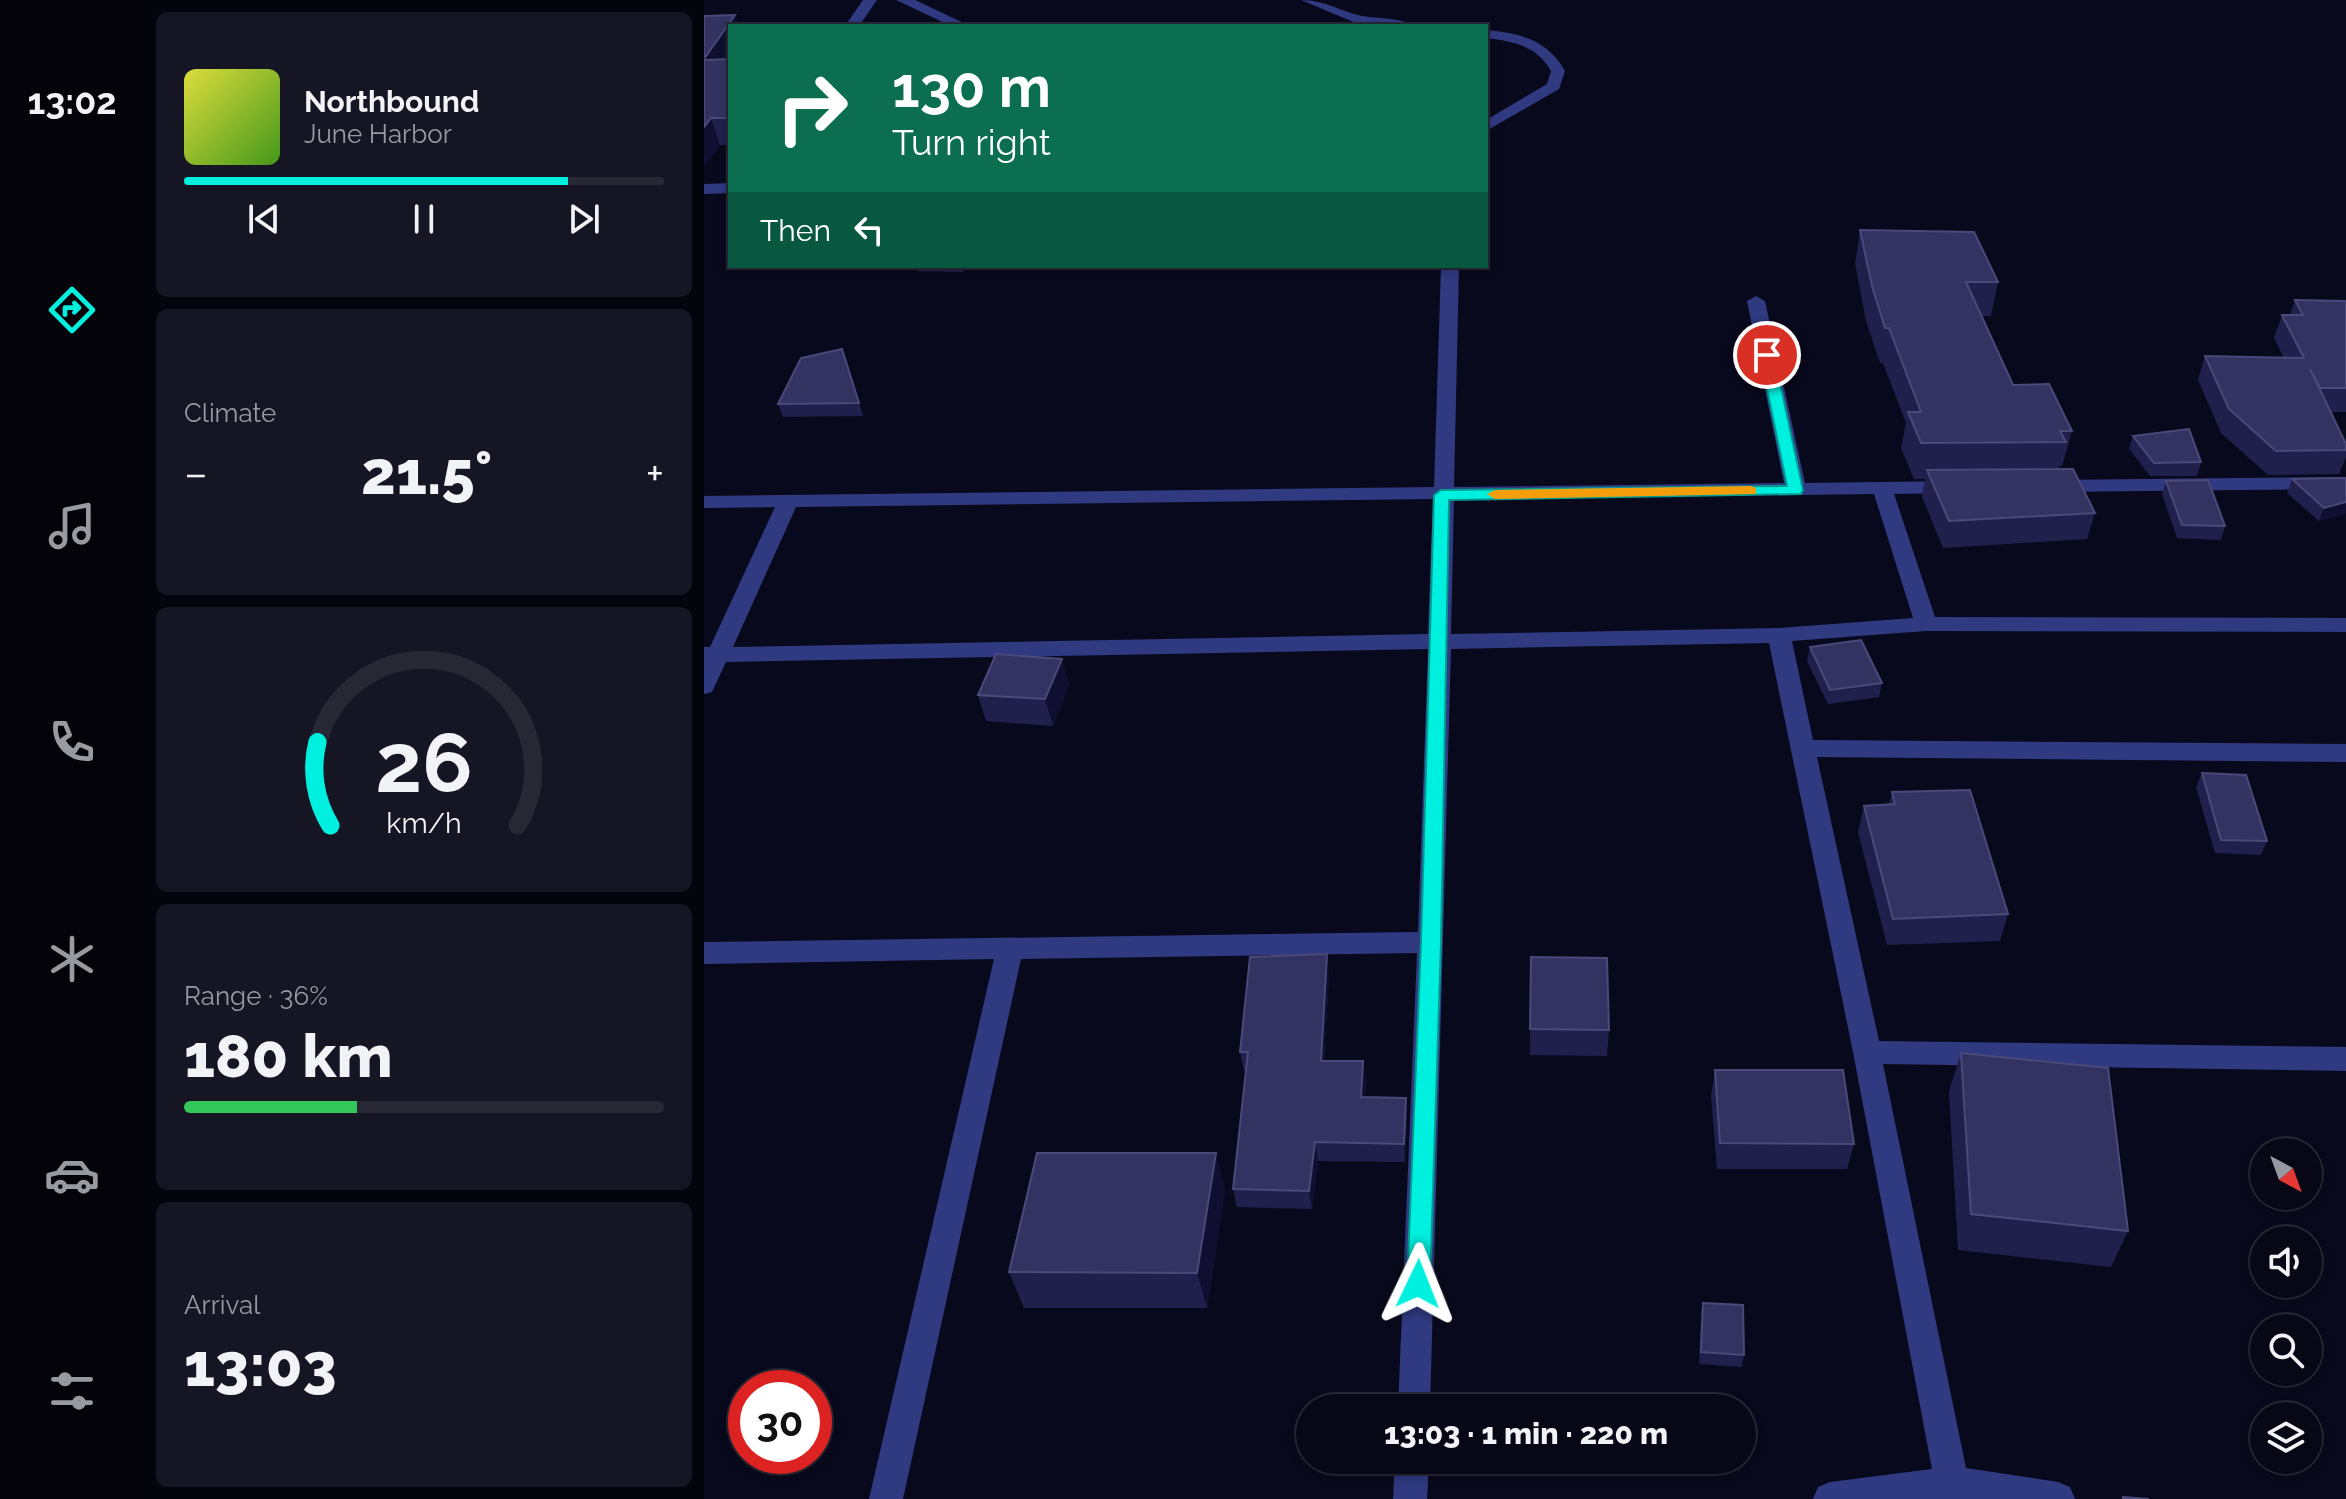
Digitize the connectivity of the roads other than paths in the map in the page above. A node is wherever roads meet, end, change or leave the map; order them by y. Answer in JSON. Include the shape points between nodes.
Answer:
{"nodes":[{"id":1,"x":870,"y":0,"type":"edge"},
{"id":2,"x":903,"y":0,"type":"edge"},
{"id":3,"x":1308,"y":0,"type":"edge"},
{"id":4,"x":853,"y":24,"type":"edge"},
{"id":5,"x":958,"y":24,"type":"edge"},
{"id":6,"x":1392,"y":24,"type":"edge"},
{"id":7,"x":1488,"y":34,"type":"edge"},
{"id":8,"x":1488,"y":125,"type":"edge"},
{"id":9,"x":728,"y":188,"type":"edge"},
{"id":10,"x":704,"y":189,"type":"edge"},
{"id":11,"x":1450,"y":268,"type":"edge"},
{"id":12,"x":1756,"y":301,"type":"dead end"},
{"id":13,"x":2346,"y":483,"type":"edge"},
{"id":14,"x":2037,"y":486,"type":"edge"},
{"id":15,"x":1975,"y":487,"type":"edge"},
{"id":16,"x":1882,"y":488,"type":"junction"},
{"id":17,"x":1796,"y":490,"type":"junction"},
{"id":18,"x":1441,"y":495,"type":"junction"},
{"id":19,"x":788,"y":501,"type":"junction"},
{"id":20,"x":704,"y":502,"type":"edge"},
{"id":21,"x":1926,"y":624,"type":"junction"},
{"id":22,"x":2346,"y":625,"type":"edge"},
{"id":23,"x":1779,"y":635,"type":"junction"},
{"id":24,"x":1438,"y":642,"type":"junction"},
{"id":25,"x":711,"y":655,"type":"edge"},
{"id":26,"x":704,"y":686,"type":"edge"},
{"id":27,"x":1804,"y":748,"type":"junction"},
{"id":28,"x":2346,"y":753,"type":"edge"},
{"id":29,"x":1431,"y":942,"type":"junction"},
{"id":30,"x":1010,"y":948,"type":"junction"},
{"id":31,"x":704,"y":953,"type":"edge"},
{"id":32,"x":1867,"y":1052,"type":"junction"},
{"id":33,"x":2346,"y":1059,"type":"edge"},
{"id":34,"x":1415,"y":1394,"type":"edge"},
{"id":35,"x":1411,"y":1474,"type":"edge"},
{"id":36,"x":1952,"y":1483,"type":"junction"},
{"id":37,"x":2047,"y":1498,"type":"edge"},
{"id":38,"x":886,"y":1499,"type":"edge"},
{"id":39,"x":1410,"y":1499,"type":"edge"},
{"id":40,"x":1830,"y":1499,"type":"edge"},
{"id":41,"x":2058,"y":1499,"type":"edge"}],
"edges":[{"from":1,"to":4,"type":"street"},
{"from":2,"to":5,"type":"street"},
{"from":3,"to":6,"type":"street","via":[[1356,19]]},
{"from":7,"to":8,"type":"street","via":[[1528,41],[1552,56],[1558,71],[1554,86]]},
{"from":9,"to":10,"type":"street"},
{"from":11,"to":18,"type":"street"},
{"from":12,"to":17,"type":"street"},
{"from":13,"to":14,"type":"street"},
{"from":15,"to":16,"type":"street"},
{"from":16,"to":17,"type":"street"},
{"from":16,"to":21,"type":"street"},
{"from":17,"to":18,"type":"street"},
{"from":18,"to":19,"type":"street"},
{"from":18,"to":24,"type":"street"},
{"from":19,"to":20,"type":"street"},
{"from":19,"to":25,"type":"street"},
{"from":21,"to":22,"type":"street"},
{"from":21,"to":23,"type":"street"},
{"from":23,"to":24,"type":"street"},
{"from":23,"to":27,"type":"street"},
{"from":24,"to":25,"type":"street"},
{"from":24,"to":29,"type":"street"},
{"from":25,"to":26,"type":"street"},
{"from":27,"to":28,"type":"street"},
{"from":27,"to":32,"type":"street"},
{"from":29,"to":30,"type":"street"},
{"from":29,"to":34,"type":"street"},
{"from":30,"to":31,"type":"street"},
{"from":30,"to":38,"type":"street"},
{"from":32,"to":33,"type":"street"},
{"from":32,"to":36,"type":"street"},
{"from":35,"to":39,"type":"street"},
{"from":36,"to":37,"type":"street"},
{"from":36,"to":40,"type":"street"},
{"from":37,"to":41,"type":"street"}]}
